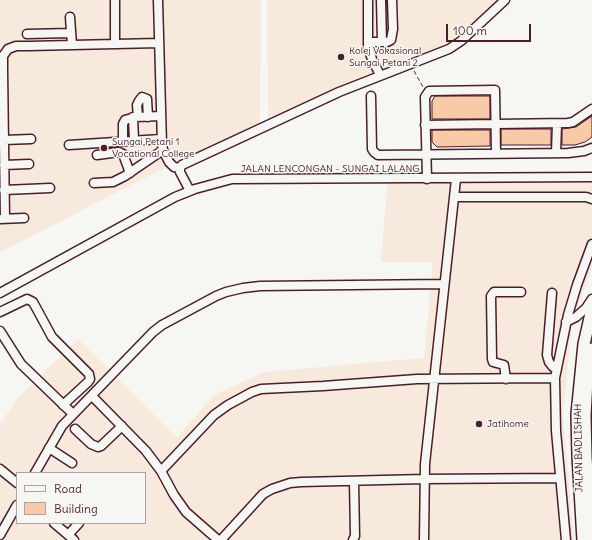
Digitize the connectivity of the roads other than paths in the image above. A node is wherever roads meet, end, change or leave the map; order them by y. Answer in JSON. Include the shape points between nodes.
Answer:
{"nodes":[{"id":1,"x":115,"y":0,"type":"edge"},
{"id":2,"x":158,"y":0,"type":"edge"},
{"id":3,"x":368,"y":0,"type":"edge"},
{"id":4,"x":381,"y":0,"type":"edge"},
{"id":5,"x":392,"y":0,"type":"edge"},
{"id":6,"x":505,"y":0,"type":"edge"},
{"id":7,"x":70,"y":17,"type":"dead end"},
{"id":8,"x":71,"y":33,"type":"junction"},
{"id":9,"x":27,"y":34,"type":"dead end"},
{"id":10,"x":368,"y":42,"type":"junction"},
{"id":11,"x":382,"y":42,"type":"junction"},
{"id":12,"x":115,"y":44,"type":"junction"},
{"id":13,"x":159,"y":44,"type":"junction"},
{"id":14,"x":72,"y":45,"type":"junction"},
{"id":15,"x":380,"y":75,"type":"junction"},
{"id":16,"x":1,"y":76,"type":"edge"},
{"id":17,"x":371,"y":96,"type":"dead end"},
{"id":18,"x":592,"y":109,"type":"edge"},
{"id":19,"x":161,"y":116,"type":"junction"},
{"id":20,"x":136,"y":117,"type":"junction"},
{"id":21,"x":148,"y":117,"type":"junction"},
{"id":22,"x":496,"y":124,"type":"junction"},
{"id":23,"x":557,"y":124,"type":"junction"},
{"id":24,"x":425,"y":125,"type":"junction"},
{"id":25,"x":31,"y":139,"type":"dead end"},
{"id":26,"x":162,"y":139,"type":"junction"},
{"id":27,"x":4,"y":140,"type":"junction"},
{"id":28,"x":134,"y":140,"type":"junction"},
{"id":29,"x":123,"y":141,"type":"junction"},
{"id":30,"x":69,"y":145,"type":"dead end"},
{"id":31,"x":592,"y":148,"type":"edge"},
{"id":32,"x":163,"y":150,"type":"junction"},
{"id":33,"x":496,"y":153,"type":"junction"},
{"id":34,"x":556,"y":153,"type":"junction"},
{"id":35,"x":427,"y":154,"type":"junction"},
{"id":36,"x":97,"y":156,"type":"dead end"},
{"id":37,"x":30,"y":164,"type":"dead end"},
{"id":38,"x":4,"y":165,"type":"junction"},
{"id":39,"x":180,"y":168,"type":"junction"},
{"id":40,"x":130,"y":173,"type":"junction"},
{"id":41,"x":592,"y":177,"type":"edge"},
{"id":42,"x":427,"y":179,"type":"junction"},
{"id":43,"x":456,"y":179,"type":"junction"},
{"id":44,"x":2,"y":181,"type":"edge"},
{"id":45,"x":94,"y":183,"type":"dead end"},
{"id":46,"x":50,"y":188,"type":"dead end"},
{"id":47,"x":4,"y":190,"type":"junction"},
{"id":48,"x":190,"y":191,"type":"junction"},
{"id":49,"x":454,"y":197,"type":"junction"},
{"id":50,"x":592,"y":199,"type":"edge"},
{"id":51,"x":2,"y":218,"type":"edge"},
{"id":52,"x":24,"y":218,"type":"dead end"},
{"id":53,"x":592,"y":244,"type":"edge"},
{"id":54,"x":444,"y":284,"type":"junction"},
{"id":55,"x":8,"y":289,"type":"junction"},
{"id":56,"x":521,"y":292,"type":"dead end"},
{"id":57,"x":0,"y":293,"type":"edge"},
{"id":58,"x":552,"y":293,"type":"dead end"},
{"id":59,"x":0,"y":299,"type":"edge"},
{"id":60,"x":592,"y":299,"type":"edge"},
{"id":61,"x":592,"y":309,"type":"edge"},
{"id":62,"x":0,"y":312,"type":"edge"},
{"id":63,"x":566,"y":322,"type":"junction"},
{"id":64,"x":0,"y":331,"type":"edge"},
{"id":65,"x":592,"y":349,"type":"edge"},
{"id":66,"x":557,"y":368,"type":"junction"},
{"id":67,"x":555,"y":378,"type":"junction"},
{"id":68,"x":434,"y":379,"type":"junction"},
{"id":69,"x":506,"y":379,"type":"junction"},
{"id":70,"x":92,"y":396,"type":"junction"},
{"id":71,"x":63,"y":405,"type":"junction"},
{"id":72,"x":73,"y":414,"type":"junction"},
{"id":73,"x":122,"y":426,"type":"junction"},
{"id":74,"x":75,"y":429,"type":"dead end"},
{"id":75,"x":49,"y":448,"type":"junction"},
{"id":76,"x":72,"y":463,"type":"dead end"},
{"id":77,"x":0,"y":469,"type":"edge"},
{"id":78,"x":161,"y":471,"type":"junction"},
{"id":79,"x":36,"y":472,"type":"edge"},
{"id":80,"x":560,"y":478,"type":"junction"},
{"id":81,"x":424,"y":479,"type":"junction"},
{"id":82,"x":354,"y":481,"type":"junction"},
{"id":83,"x":16,"y":482,"type":"edge"},
{"id":84,"x":16,"y":507,"type":"edge"},
{"id":85,"x":55,"y":524,"type":"edge"},
{"id":86,"x":78,"y":524,"type":"edge"},
{"id":87,"x":0,"y":535,"type":"edge"},
{"id":88,"x":71,"y":538,"type":"edge"},
{"id":89,"x":592,"y":539,"type":"edge"},
{"id":90,"x":218,"y":540,"type":"edge"},
{"id":91,"x":221,"y":540,"type":"edge"},
{"id":92,"x":353,"y":540,"type":"edge"},
{"id":93,"x":424,"y":540,"type":"edge"},
{"id":94,"x":566,"y":540,"type":"edge"},
{"id":95,"x":584,"y":540,"type":"edge"}],
"edges":[{"from":1,"to":12,"type":"street"},
{"from":2,"to":13,"type":"street"},
{"from":3,"to":10,"type":"street"},
{"from":4,"to":11,"type":"street"},
{"from":5,"to":11,"type":"street","via":[[393,35],[391,40]]},
{"from":6,"to":15,"type":"street","via":[[461,42]]},
{"from":7,"to":8,"type":"street"},
{"from":8,"to":9,"type":"street"},
{"from":8,"to":14,"type":"street"},
{"from":10,"to":11,"type":"street"},
{"from":10,"to":15,"type":"street","via":[[369,53]]},
{"from":12,"to":13,"type":"street"},
{"from":12,"to":14,"type":"street"},
{"from":13,"to":19,"type":"street"},
{"from":14,"to":16,"type":"street","via":[[16,46],[8,49],[4,56]]},
{"from":15,"to":39,"type":"street","via":[[293,112]]},
{"from":16,"to":27,"type":"street"},
{"from":17,"to":35,"type":"street","via":[[374,152],[378,155]]},
{"from":18,"to":23,"type":"street","via":[[573,122]]},
{"from":19,"to":21,"type":"street"},
{"from":19,"to":26,"type":"street"},
{"from":20,"to":21,"type":"street"},
{"from":20,"to":21,"type":"street","via":[[137,105],[142,97],[147,99]]},
{"from":20,"to":28,"type":"street"},
{"from":20,"to":29,"type":"street","via":[[125,120]]},
{"from":22,"to":23,"type":"street"},
{"from":22,"to":24,"type":"street"},
{"from":22,"to":24,"type":"street","via":[[495,91],[434,90],[426,93],[424,97]]},
{"from":22,"to":33,"type":"street"},
{"from":23,"to":34,"type":"street"},
{"from":24,"to":35,"type":"street"},
{"from":25,"to":27,"type":"street"},
{"from":26,"to":28,"type":"street"},
{"from":26,"to":32,"type":"street"},
{"from":27,"to":38,"type":"street"},
{"from":28,"to":29,"type":"street"},
{"from":29,"to":30,"type":"street"},
{"from":31,"to":34,"type":"street","via":[[578,152]]},
{"from":32,"to":39,"type":"street","via":[[174,167]]},
{"from":32,"to":40,"type":"street"},
{"from":33,"to":34,"type":"street"},
{"from":33,"to":35,"type":"street"},
{"from":35,"to":42,"type":"street"},
{"from":36,"to":40,"type":"street","via":[[119,152],[123,154]]},
{"from":37,"to":38,"type":"street"},
{"from":38,"to":44,"type":"street"},
{"from":39,"to":48,"type":"street"},
{"from":40,"to":45,"type":"street","via":[[114,182]]},
{"from":41,"to":43,"type":"street","name":"JALAN LENCONGAN - SUNGAI LALANG"},
{"from":42,"to":43,"type":"street","name":"JALAN LENCONGAN - SUNGAI LALANG"},
{"from":42,"to":48,"type":"street","name":"JALAN LENCONGAN - SUNGAI LALANG","via":[[239,179]]},
{"from":43,"to":49,"type":"street"},
{"from":44,"to":47,"type":"street"},
{"from":46,"to":47,"type":"street"},
{"from":47,"to":51,"type":"street"},
{"from":48,"to":55,"type":"street","name":"JALAN LENCONGAN - SUNGAI LALANG"},
{"from":49,"to":50,"type":"street"},
{"from":49,"to":54,"type":"street"},
{"from":51,"to":52,"type":"street"},
{"from":53,"to":63,"type":"street"},
{"from":54,"to":68,"type":"street"},
{"from":54,"to":70,"type":"street","via":[[260,286],[226,292],[162,325]]},
{"from":55,"to":57,"type":"street","name":"JALAN LENCONGAN - SUNGAI LALANG"},
{"from":55,"to":59,"type":"street"},
{"from":56,"to":69,"type":"street","via":[[494,292],[491,296],[492,359],[493,362],[504,365]]},
{"from":58,"to":66,"type":"street","via":[[547,355],[549,362]]},
{"from":60,"to":63,"type":"street","via":[[576,317]]},
{"from":61,"to":95,"type":"main road","name":"JALAN BADLISHAH","via":[[584,344],[577,414]]},
{"from":62,"to":71,"type":"street","via":[[27,299],[33,302],[52,337],[89,374],[88,382]]},
{"from":63,"to":66,"type":"street"},
{"from":64,"to":71,"type":"street","via":[[21,364]]},
{"from":65,"to":89,"type":"main road","name":"JALAN BADLISHAH","via":[[585,416]]},
{"from":66,"to":67,"type":"street"},
{"from":67,"to":69,"type":"street"},
{"from":67,"to":80,"type":"street"},
{"from":68,"to":69,"type":"street"},
{"from":68,"to":78,"type":"street","via":[[271,388],[252,392],[214,415]]},
{"from":68,"to":81,"type":"street"},
{"from":70,"to":72,"type":"street"},
{"from":70,"to":73,"type":"street"},
{"from":71,"to":72,"type":"street"},
{"from":72,"to":75,"type":"street","via":[[62,426]]},
{"from":73,"to":74,"type":"street","via":[[98,447]]},
{"from":73,"to":78,"type":"street"},
{"from":75,"to":76,"type":"street"},
{"from":75,"to":79,"type":"street"},
{"from":77,"to":83,"type":"street"},
{"from":78,"to":90,"type":"street","via":[[186,512]]},
{"from":80,"to":81,"type":"street"},
{"from":80,"to":94,"type":"street"},
{"from":81,"to":82,"type":"street"},
{"from":81,"to":93,"type":"street"},
{"from":82,"to":91,"type":"street","via":[[301,482],[272,489],[263,494]]},
{"from":82,"to":92,"type":"street"},
{"from":84,"to":87,"type":"street"},
{"from":85,"to":88,"type":"street"},
{"from":86,"to":88,"type":"street"}]}
